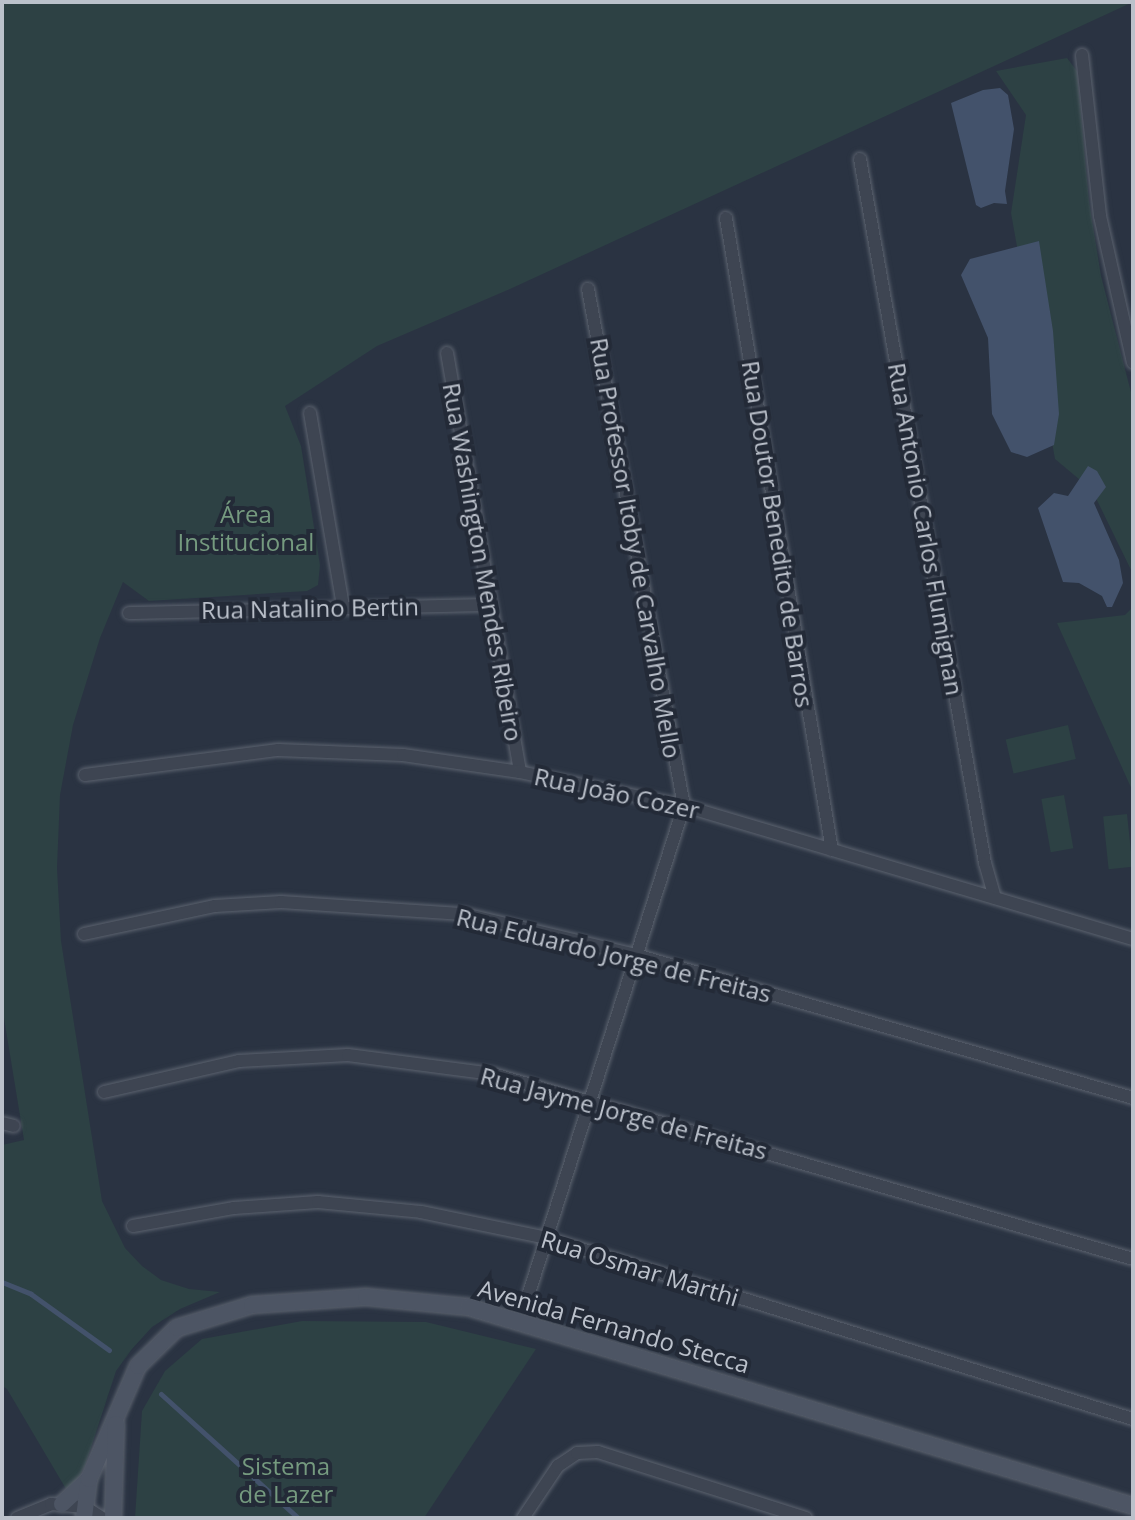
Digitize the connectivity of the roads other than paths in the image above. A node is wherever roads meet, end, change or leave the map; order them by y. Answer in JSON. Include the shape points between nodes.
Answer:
{"nodes":[{"id":1,"x":1082,"y":55,"type":"dead end"},
{"id":2,"x":860,"y":159,"type":"dead end"},
{"id":3,"x":726,"y":218,"type":"dead end"},
{"id":4,"x":588,"y":289,"type":"dead end"},
{"id":5,"x":447,"y":353,"type":"dead end"},
{"id":6,"x":1133,"y":362,"type":"edge"},
{"id":7,"x":310,"y":413,"type":"dead end"},
{"id":8,"x":491,"y":605,"type":"junction"},
{"id":9,"x":343,"y":607,"type":"junction"},
{"id":10,"x":129,"y":613,"type":"dead end"},
{"id":11,"x":520,"y":772,"type":"junction"},
{"id":12,"x":85,"y":775,"type":"dead end"},
{"id":13,"x":684,"y":806,"type":"junction"},
{"id":14,"x":832,"y":850,"type":"junction"},
{"id":15,"x":995,"y":898,"type":"junction"},
{"id":16,"x":84,"y":934,"type":"dead end"},
{"id":17,"x":1133,"y":939,"type":"edge"},
{"id":18,"x":636,"y":955,"type":"junction"},
{"id":19,"x":104,"y":1092,"type":"dead end"},
{"id":20,"x":1133,"y":1098,"type":"edge"},
{"id":21,"x":590,"y":1100,"type":"junction"},
{"id":22,"x":133,"y":1226,"type":"dead end"},
{"id":23,"x":546,"y":1238,"type":"junction"},
{"id":24,"x":1133,"y":1259,"type":"edge"},
{"id":25,"x":529,"y":1293,"type":"dead end"},
{"id":26,"x":116,"y":1415,"type":"junction"},
{"id":27,"x":1133,"y":1419,"type":"edge"},
{"id":28,"x":89,"y":1479,"type":"junction"},
{"id":29,"x":62,"y":1504,"type":"junction"},
{"id":30,"x":1133,"y":1506,"type":"edge"},
{"id":31,"x":84,"y":1512,"type":"edge"},
{"id":32,"x":17,"y":1518,"type":"edge"},
{"id":33,"x":102,"y":1518,"type":"edge"},
{"id":34,"x":113,"y":1518,"type":"edge"},
{"id":35,"x":523,"y":1518,"type":"edge"},
{"id":36,"x":806,"y":1518,"type":"edge"}],
"edges":[{"from":1,"to":6,"type":"street","via":[[1100,216]]},
{"from":2,"to":15,"type":"street","name":"Rua Antonio Carlos Flumignan"},
{"from":3,"to":14,"type":"street","name":"Rua Doutor Benedito de Barros"},
{"from":4,"to":13,"type":"street","name":"Rua Professor Itoby de Carvalho Mello"},
{"from":5,"to":8,"type":"street","name":"Rua Washington Mendes Ribeiro"},
{"from":7,"to":9,"type":"street"},
{"from":8,"to":9,"type":"street","name":"Rua Natalino Bertin"},
{"from":8,"to":11,"type":"street","name":"Rua Washington Mendes Ribeiro"},
{"from":9,"to":10,"type":"street","name":"Rua Natalino Bertin"},
{"from":11,"to":12,"type":"street","name":"Rua João Cozer","via":[[403,755],[278,750]]},
{"from":11,"to":13,"type":"street","name":"Rua João Cozer"},
{"from":13,"to":14,"type":"street","name":"Rua João Cozer"},
{"from":13,"to":18,"type":"street"},
{"from":14,"to":15,"type":"street","name":"Rua João Cozer"},
{"from":15,"to":17,"type":"street","name":"Rua João Cozer"},
{"from":16,"to":18,"type":"street","name":"Rua Eduardo Jorge de Freitas","via":[[215,906],[359,904],[464,914]]},
{"from":18,"to":20,"type":"street","name":"Rua Eduardo Jorge de Freitas"},
{"from":18,"to":21,"type":"street"},
{"from":19,"to":21,"type":"street","name":"Rua Jayme Jorge de Freitas","via":[[239,1061],[348,1055],[493,1074]]},
{"from":21,"to":23,"type":"street"},
{"from":21,"to":24,"type":"street","name":"Rua Jayme Jorge de Freitas"},
{"from":22,"to":23,"type":"street","name":"Rua Osmar Marthi","via":[[234,1208],[318,1202],[421,1212]]},
{"from":23,"to":25,"type":"street"},
{"from":23,"to":27,"type":"street","name":"Rua Osmar Marthi"},
{"from":26,"to":28,"type":"street","name":"Avenida Fernando Stecca"},
{"from":26,"to":30,"type":"street","name":"Avenida Fernando Stecca","via":[[138,1366],[177,1328],[252,1305],[366,1297],[468,1307]]},
{"from":26,"to":34,"type":"street"},
{"from":28,"to":29,"type":"street"},
{"from":28,"to":31,"type":"street"},
{"from":29,"to":31,"type":"street"},
{"from":29,"to":32,"type":"street","via":[[41,1505]]},
{"from":31,"to":33,"type":"street"},
{"from":35,"to":36,"type":"street","via":[[558,1466],[577,1453],[598,1452]]}]}
